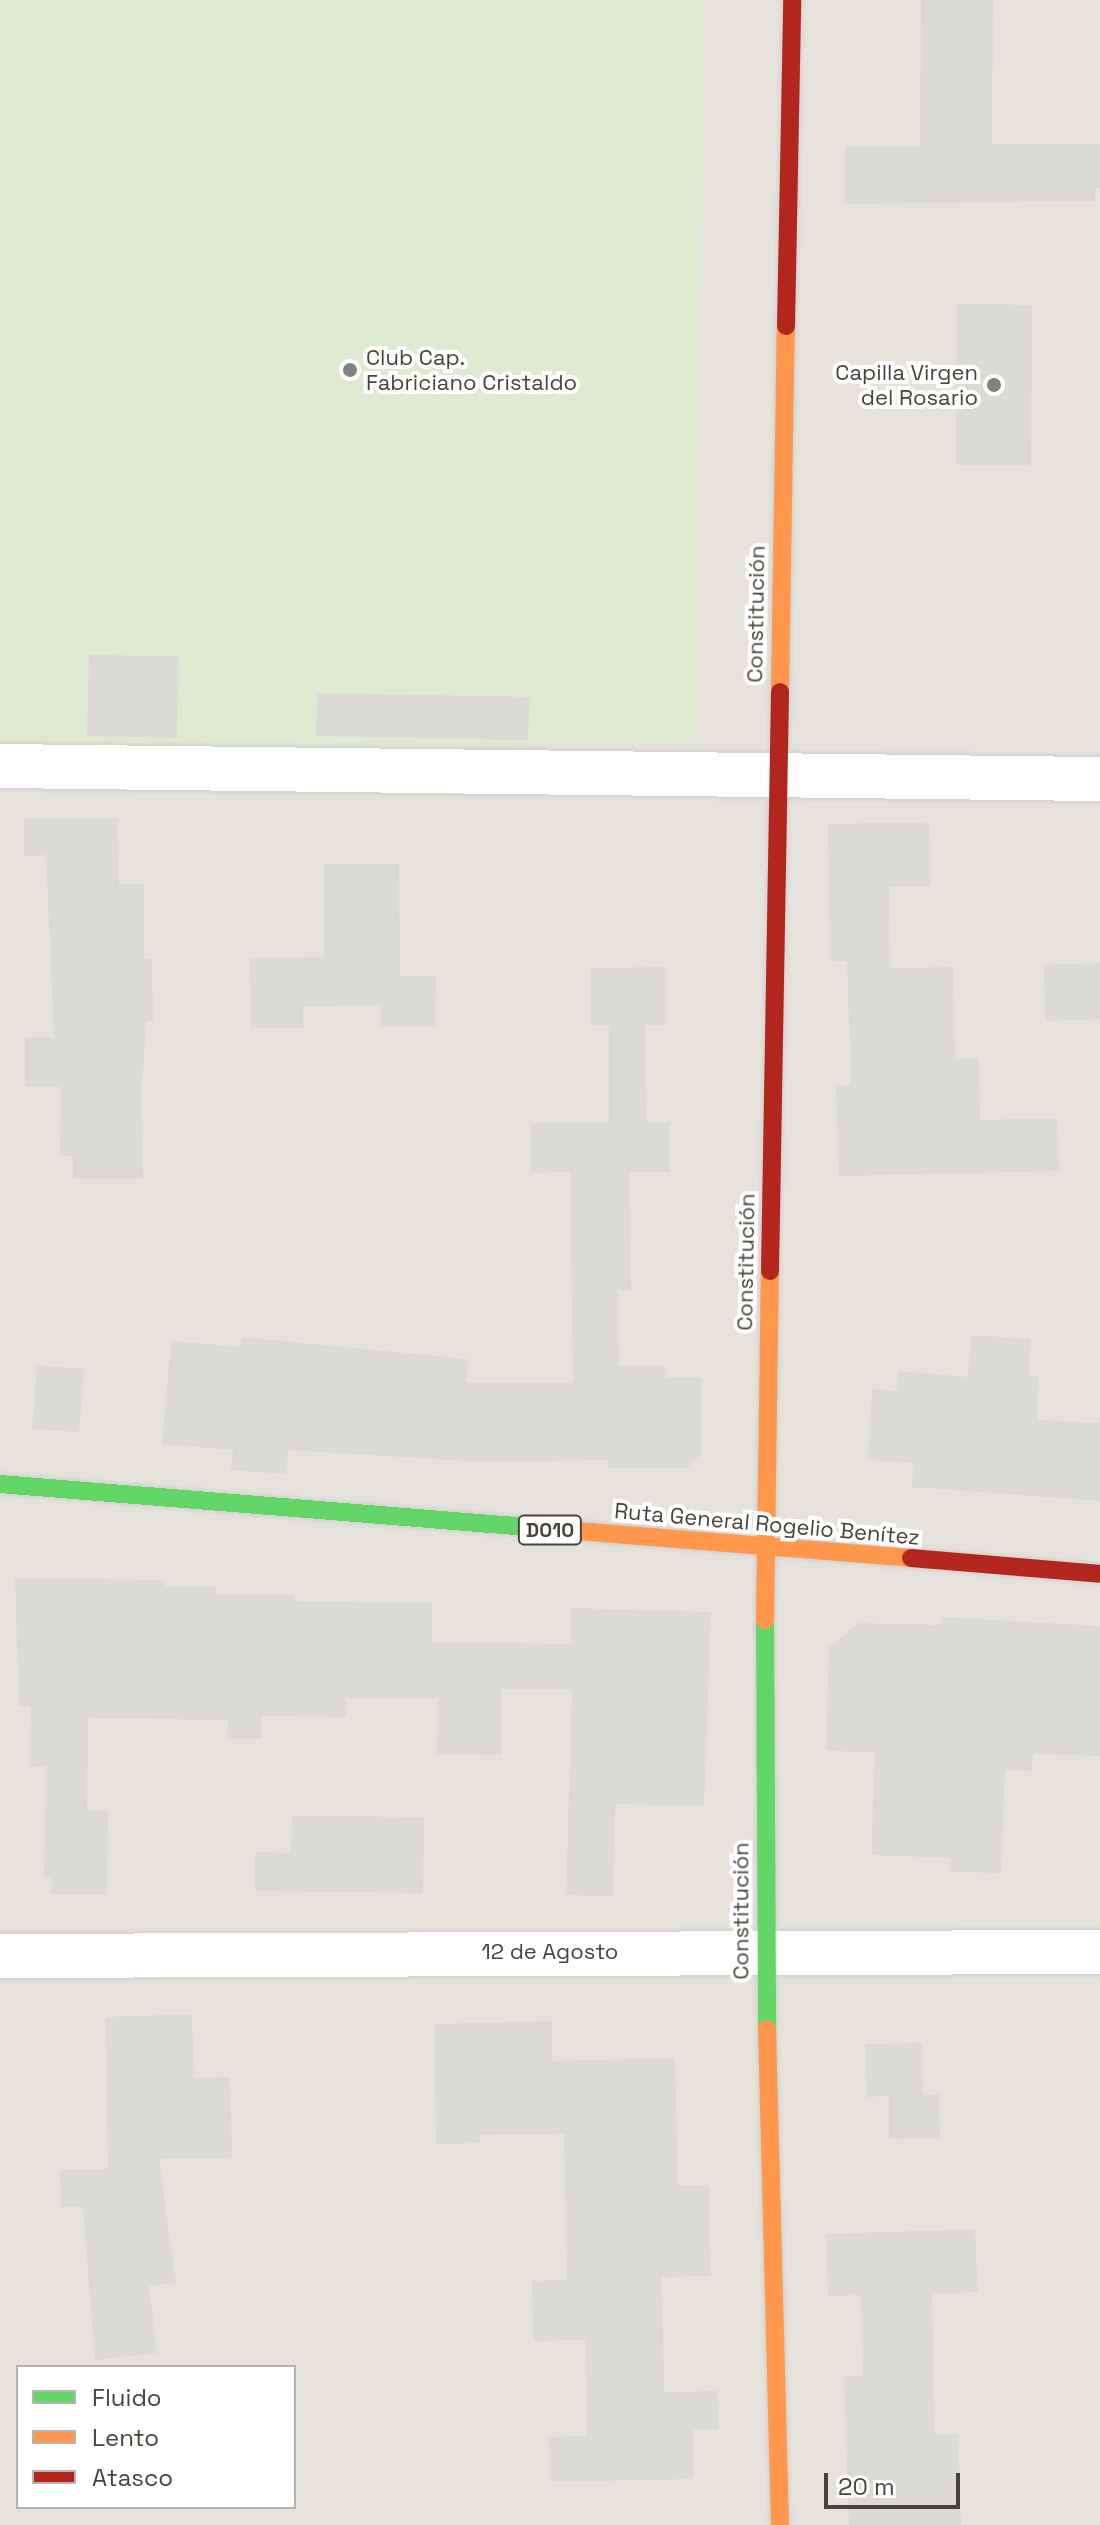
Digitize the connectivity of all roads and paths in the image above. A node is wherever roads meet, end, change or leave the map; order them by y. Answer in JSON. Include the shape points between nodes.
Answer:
{"nodes":[{"id":1,"x":792,"y":0,"type":"edge"},
{"id":2,"x":0,"y":766,"type":"edge"},
{"id":3,"x":777,"y":776,"type":"junction"},
{"id":4,"x":1100,"y":779,"type":"edge"},
{"id":5,"x":0,"y":1484,"type":"edge"},
{"id":6,"x":765,"y":1548,"type":"junction"},
{"id":7,"x":1100,"y":1574,"type":"edge"},
{"id":8,"x":765,"y":1950,"type":"junction"},
{"id":9,"x":1100,"y":1952,"type":"edge"},
{"id":10,"x":0,"y":1956,"type":"edge"},
{"id":11,"x":780,"y":2525,"type":"edge"}],
"edges":[{"from":1,"to":3,"type":"street","name":"Constitución"},
{"from":2,"to":3,"type":"street"},
{"from":3,"to":4,"type":"street"},
{"from":3,"to":6,"type":"street","name":"Constitución"},
{"from":5,"to":6,"type":"street","name":"Ruta General Rogelio Benítez","number":"D010"},
{"from":6,"to":7,"type":"street","name":"Ruta General Rogelio Benítez","number":"D010"},
{"from":6,"to":8,"type":"street","name":"Constitución"},
{"from":8,"to":9,"type":"street","name":"12 de Agosto"},
{"from":8,"to":10,"type":"street","name":"12 de Agosto"},
{"from":8,"to":11,"type":"street","name":"Constitución"}]}
